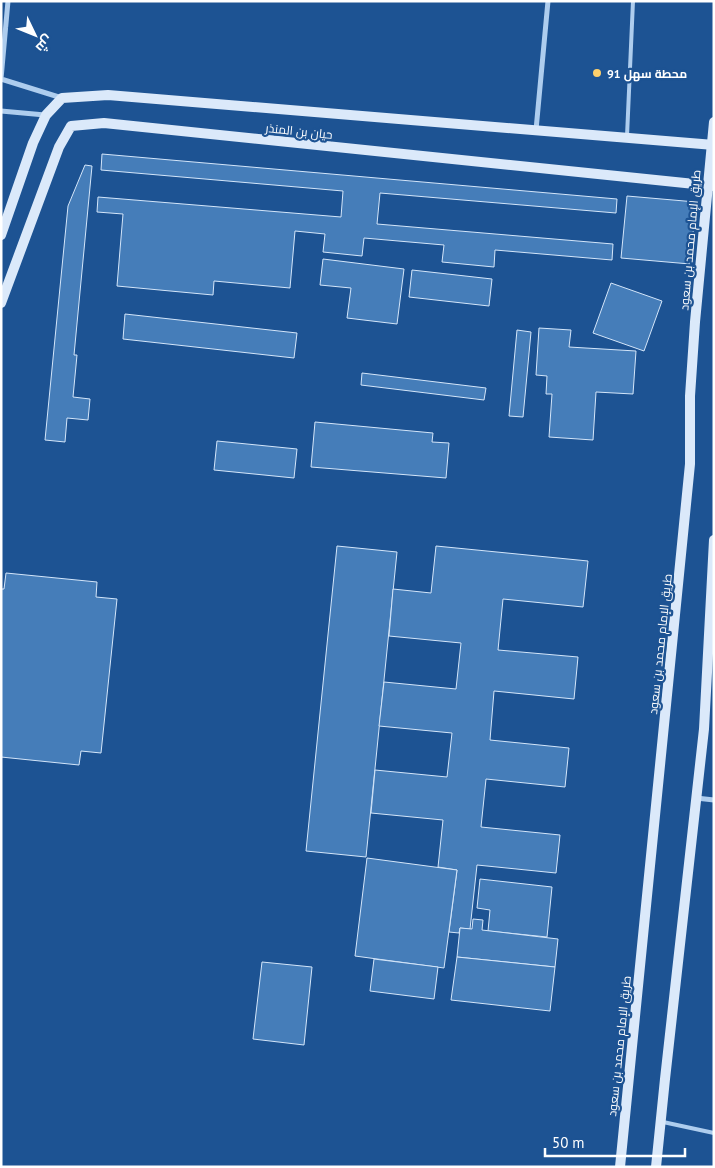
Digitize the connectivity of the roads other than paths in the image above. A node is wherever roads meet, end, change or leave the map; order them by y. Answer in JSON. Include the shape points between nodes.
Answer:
{"nodes":[{"id":1,"x":8,"y":1,"type":"edge"},
{"id":2,"x":548,"y":1,"type":"edge"},
{"id":3,"x":633,"y":1,"type":"edge"},
{"id":4,"x":62,"y":98,"type":"junction"},
{"id":5,"x":1,"y":111,"type":"edge"},
{"id":6,"x":46,"y":116,"type":"junction"},
{"id":7,"x":714,"y":122,"type":"edge"},
{"id":8,"x":536,"y":130,"type":"junction"},
{"id":9,"x":626,"y":138,"type":"junction"},
{"id":10,"x":713,"y":145,"type":"edge"},
{"id":11,"x":711,"y":186,"type":"edge"},
{"id":12,"x":1,"y":235,"type":"edge"},
{"id":13,"x":1,"y":302,"type":"edge"},
{"id":14,"x":714,"y":540,"type":"edge"},
{"id":15,"x":696,"y":798,"type":"junction"},
{"id":16,"x":714,"y":800,"type":"edge"},
{"id":17,"x":661,"y":1121,"type":"junction"},
{"id":18,"x":714,"y":1133,"type":"edge"},
{"id":19,"x":620,"y":1167,"type":"edge"},
{"id":20,"x":656,"y":1167,"type":"edge"}],
"edges":[{"from":1,"to":4,"type":"street","via":[[1,79]]},
{"from":2,"to":8,"type":"street"},
{"from":3,"to":9,"type":"lane"},
{"from":4,"to":6,"type":"main road"},
{"from":4,"to":8,"type":"main road","name":"حيان بن المنذر","via":[[108,94]]},
{"from":5,"to":6,"type":"street"},
{"from":6,"to":12,"type":"main road","via":[[33,143]]},
{"from":7,"to":10,"type":"main road","name":"طريق الإمام محمد بن سعود"},
{"from":8,"to":9,"type":"main road","name":"حيان بن المنذر"},
{"from":9,"to":10,"type":"main road","name":"حيان بن المنذر"},
{"from":10,"to":11,"type":"main road","name":"طريق الإمام محمد بن سعود"},
{"from":11,"to":13,"type":"main road","name":"حيان بن المنذر","via":[[104,124],[71,126],[59,147]]},
{"from":11,"to":19,"type":"main road","name":"طريق الإمام محمد بن سعود","via":[[695,322],[690,464]]},
{"from":14,"to":15,"type":"main road","via":[[704,729]]},
{"from":15,"to":16,"type":"street"},
{"from":15,"to":17,"type":"main road"},
{"from":17,"to":18,"type":"lane"},
{"from":17,"to":20,"type":"main road"}]}
